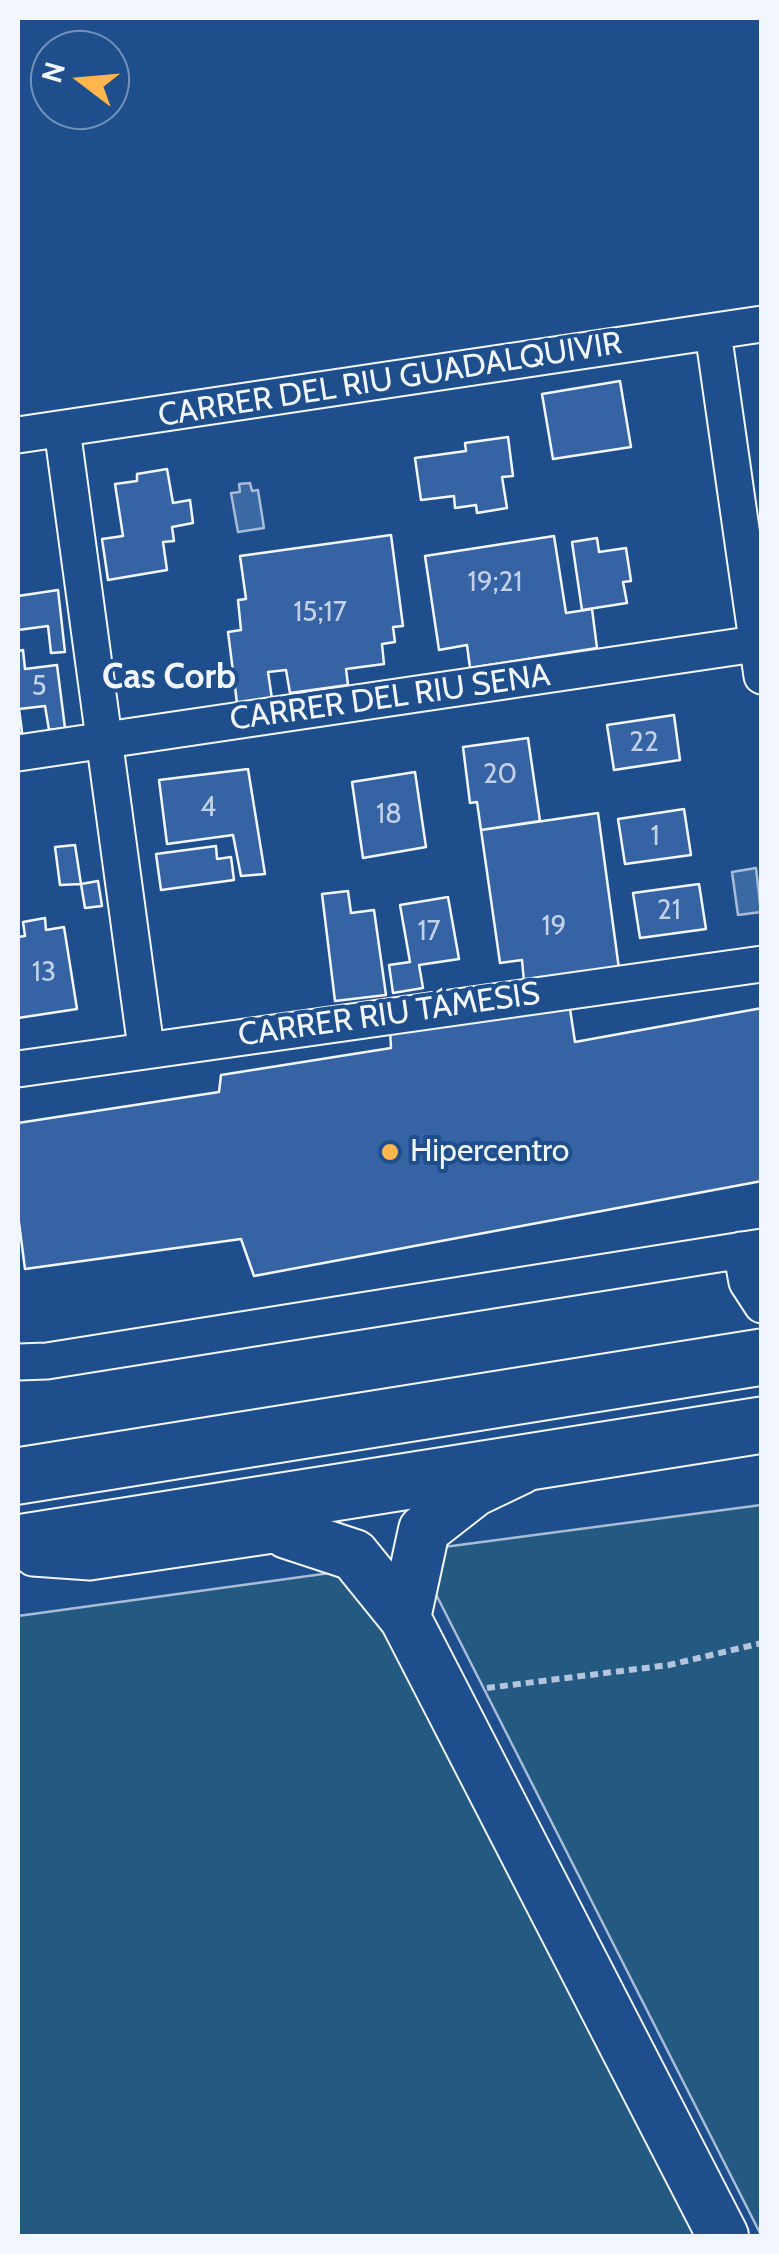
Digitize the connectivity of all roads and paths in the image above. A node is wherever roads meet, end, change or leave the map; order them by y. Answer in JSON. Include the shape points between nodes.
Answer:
{"nodes":[{"id":1,"x":762,"y":324,"type":"edge"},
{"id":2,"x":712,"y":332,"type":"junction"},
{"id":3,"x":62,"y":429,"type":"junction"},
{"id":4,"x":18,"y":436,"type":"edge"},
{"id":5,"x":760,"y":654,"type":"edge"},
{"id":6,"x":104,"y":741,"type":"junction"},
{"id":7,"x":18,"y":753,"type":"edge"},
{"id":8,"x":762,"y":964,"type":"edge"},
{"id":9,"x":146,"y":1048,"type":"junction"},
{"id":10,"x":18,"y":1069,"type":"edge"},
{"id":11,"x":751,"y":1249,"type":"edge"},
{"id":12,"x":762,"y":1306,"type":"edge"},
{"id":13,"x":762,"y":1357,"type":"edge"},
{"id":14,"x":18,"y":1362,"type":"edge"},
{"id":15,"x":762,"y":1425,"type":"edge"},
{"id":16,"x":536,"y":1462,"type":"junction"},
{"id":17,"x":18,"y":1476,"type":"edge"},
{"id":18,"x":287,"y":1534,"type":"joint"},
{"id":19,"x":18,"y":1543,"type":"edge"},
{"id":20,"x":18,"y":1557,"type":"edge"},
{"id":21,"x":405,"y":1618,"type":"junction"},
{"id":22,"x":762,"y":1643,"type":"edge"},
{"id":23,"x":441,"y":1694,"type":"junction"},
{"id":24,"x":723,"y":2236,"type":"edge"}],
"edges":[{"from":1,"to":2,"type":"street","name":"CARRER DEL RIU GUADALQUIVIR"},
{"from":2,"to":3,"type":"street","name":"CARRER DEL RIU GUADALQUIVIR"},
{"from":2,"to":5,"type":"street"},
{"from":3,"to":4,"type":"street","name":"CARRER DEL RIU GUADALQUIVIR"},
{"from":3,"to":6,"type":"street"},
{"from":5,"to":6,"type":"street","name":"CARRER DEL RIU SENA"},
{"from":6,"to":7,"type":"street","name":"CARRER DEL RIU SENA"},
{"from":6,"to":9,"type":"street"},
{"from":8,"to":9,"type":"street","name":"CARRER RIU TÁMESIS"},
{"from":9,"to":10,"type":"street","name":"CARRER RIU TÁMESIS"},
{"from":11,"to":12,"type":"street","via":[[747,1282]]},
{"from":11,"to":14,"type":"street"},
{"from":13,"to":17,"type":"main road"},
{"from":15,"to":16,"type":"main road"},
{"from":16,"to":19,"type":"main road"},
{"from":16,"to":21,"type":"street","via":[[474,1490],[424,1530]]},
{"from":18,"to":20,"type":"street","via":[[90,1562]]},
{"from":18,"to":21,"type":"street","via":[[354,1555]]},
{"from":21,"to":23,"type":"street"},
{"from":22,"to":23,"type":"path","via":[[669,1665]]},
{"from":23,"to":24,"type":"street","via":[[540,1872]]}]}
